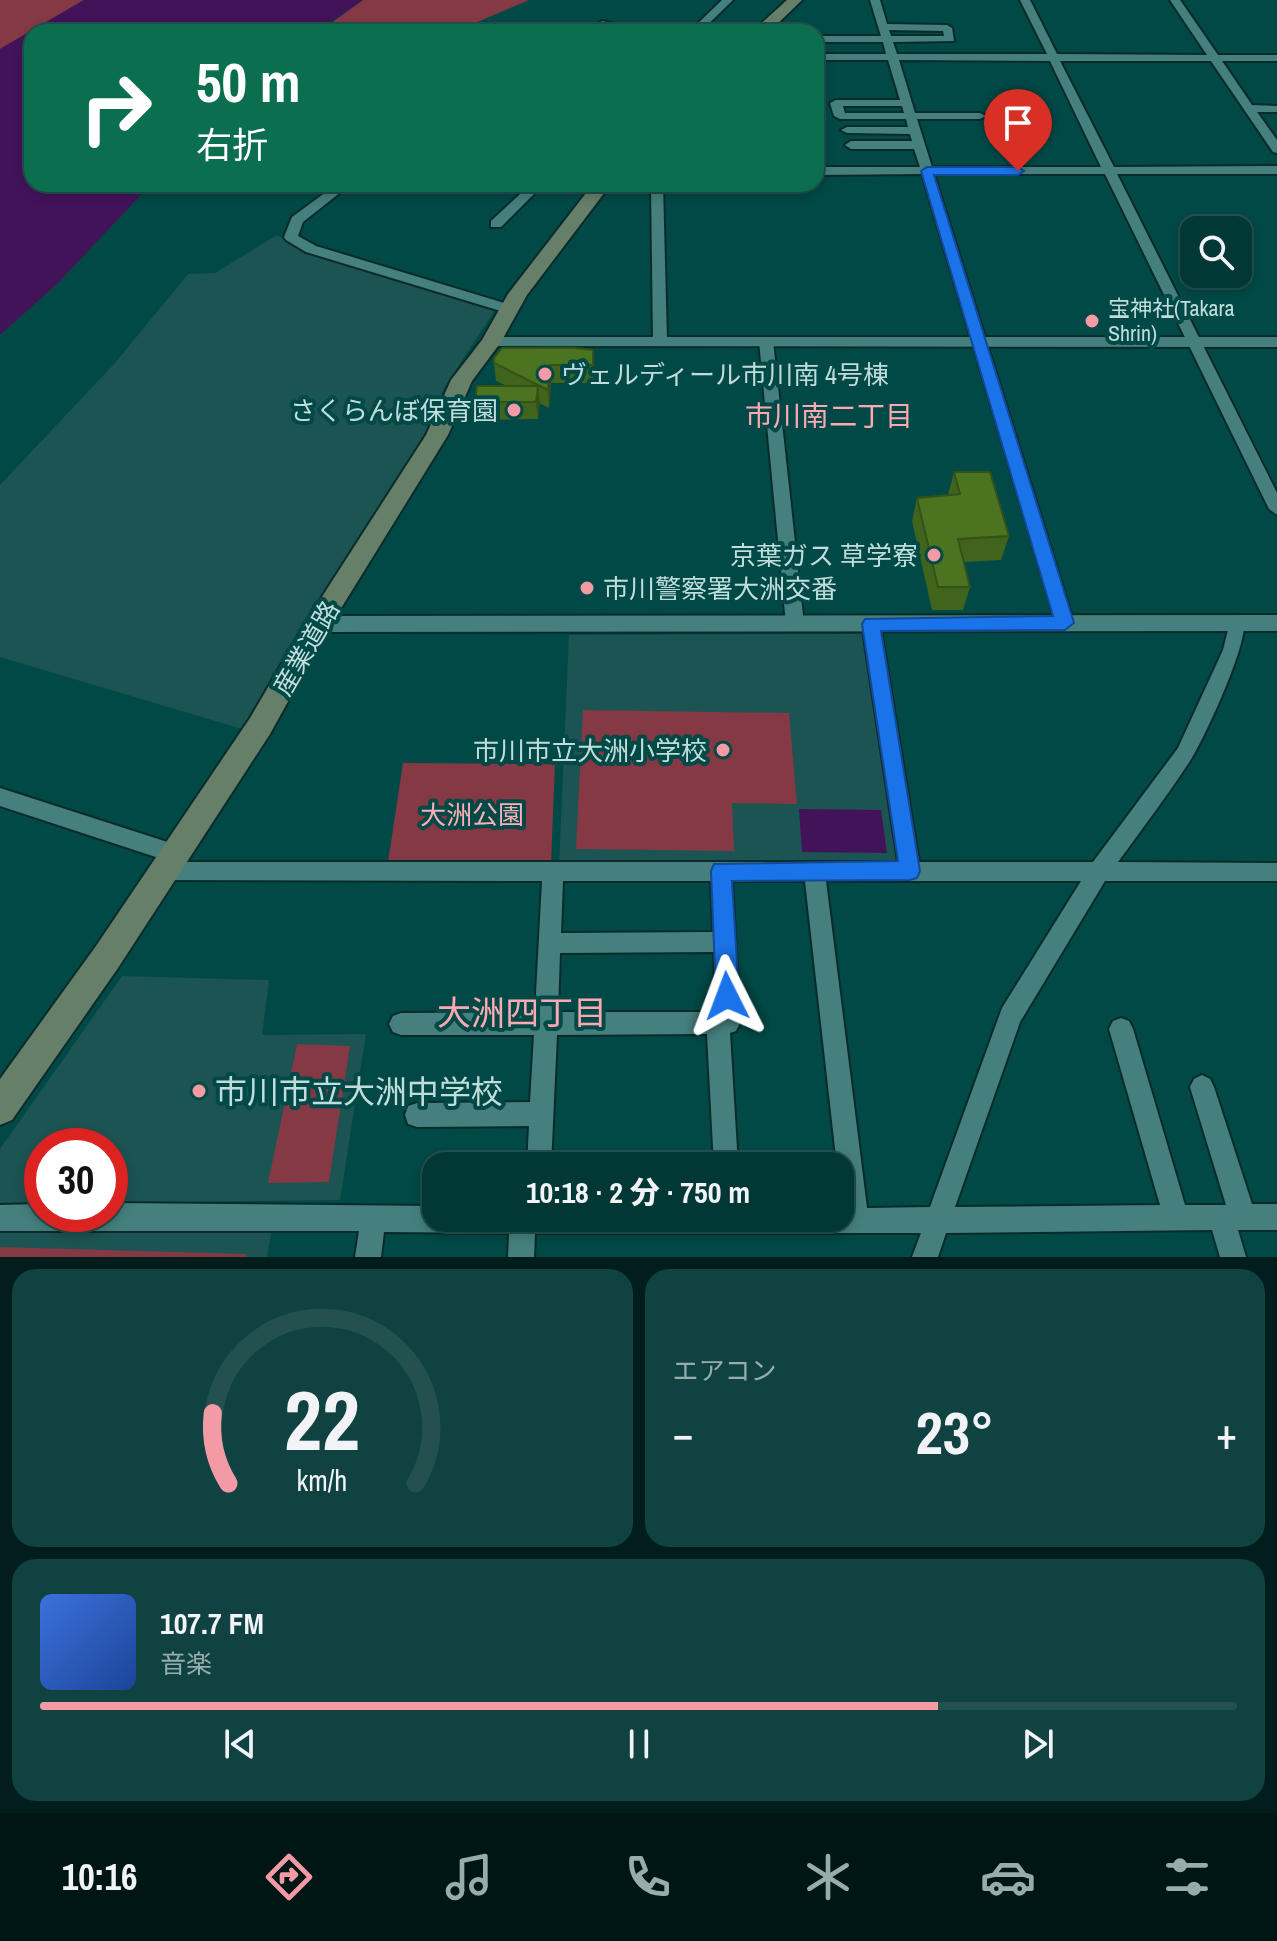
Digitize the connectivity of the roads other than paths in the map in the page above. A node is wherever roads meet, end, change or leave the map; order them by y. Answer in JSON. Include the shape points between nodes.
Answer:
{"nodes":[{"id":1,"x":728,"y":0,"type":"edge"},
{"id":2,"x":795,"y":0,"type":"edge"},
{"id":3,"x":875,"y":0,"type":"edge"},
{"id":4,"x":1025,"y":0,"type":"edge"},
{"id":5,"x":1175,"y":0,"type":"edge"},
{"id":6,"x":702,"y":24,"type":"edge"},
{"id":7,"x":769,"y":24,"type":"edge"},
{"id":8,"x":885,"y":33,"type":"junction"},
{"id":9,"x":824,"y":35,"type":"edge"},
{"id":10,"x":824,"y":57,"type":"edge"},
{"id":11,"x":1054,"y":57,"type":"junction"},
{"id":12,"x":893,"y":58,"type":"junction"},
{"id":13,"x":1214,"y":58,"type":"junction"},
{"id":14,"x":1277,"y":58,"type":"edge"},
{"id":15,"x":1249,"y":108,"type":"junction"},
{"id":16,"x":1277,"y":109,"type":"edge"},
{"id":17,"x":980,"y":116,"type":"dead end"},
{"id":18,"x":913,"y":124,"type":"junction"},
{"id":19,"x":847,"y":130,"type":"dead end"},
{"id":20,"x":851,"y":145,"type":"dead end"},
{"id":21,"x":1277,"y":149,"type":"edge"},
{"id":22,"x":1277,"y":170,"type":"edge"},
{"id":23,"x":824,"y":171,"type":"edge"},
{"id":24,"x":927,"y":171,"type":"junction"},
{"id":25,"x":1109,"y":171,"type":"junction"},
{"id":26,"x":334,"y":192,"type":"edge"},
{"id":27,"x":530,"y":192,"type":"edge"},
{"id":28,"x":596,"y":192,"type":"edge"},
{"id":29,"x":657,"y":192,"type":"edge"},
{"id":30,"x":496,"y":224,"type":"dead end"},
{"id":31,"x":509,"y":309,"type":"junction"},
{"id":32,"x":660,"y":341,"type":"junction"},
{"id":33,"x":766,"y":341,"type":"junction"},
{"id":34,"x":491,"y":342,"type":"junction"},
{"id":35,"x":980,"y":342,"type":"junction"},
{"id":36,"x":1194,"y":342,"type":"junction"},
{"id":37,"x":1277,"y":342,"type":"edge"},
{"id":38,"x":1277,"y":509,"type":"edge"},
{"id":39,"x":1065,"y":623,"type":"junction"},
{"id":40,"x":1237,"y":623,"type":"junction"},
{"id":41,"x":1277,"y":623,"type":"edge"},
{"id":42,"x":318,"y":624,"type":"junction"},
{"id":43,"x":795,"y":624,"type":"junction"},
{"id":44,"x":871,"y":624,"type":"junction"},
{"id":45,"x":0,"y":797,"type":"edge"},
{"id":46,"x":170,"y":862,"type":"junction"},
{"id":47,"x":1100,"y":870,"type":"junction"},
{"id":48,"x":721,"y":871,"type":"junction"},
{"id":49,"x":814,"y":871,"type":"junction"},
{"id":50,"x":910,"y":871,"type":"junction"},
{"id":51,"x":553,"y":872,"type":"junction"},
{"id":52,"x":1277,"y":872,"type":"edge"},
{"id":53,"x":725,"y":942,"type":"junction"},
{"id":54,"x":549,"y":943,"type":"junction"},
{"id":55,"x":546,"y":1022,"type":"junction"},
{"id":56,"x":718,"y":1023,"type":"junction"},
{"id":57,"x":401,"y":1024,"type":"dead end"},
{"id":58,"x":1121,"y":1029,"type":"dead end"},
{"id":59,"x":1202,"y":1087,"type":"dead end"},
{"id":60,"x":0,"y":1108,"type":"edge"},
{"id":61,"x":542,"y":1114,"type":"junction"},
{"id":62,"x":417,"y":1115,"type":"dead end"},
{"id":63,"x":540,"y":1152,"type":"edge"},
{"id":64,"x":725,"y":1152,"type":"edge"},
{"id":65,"x":1232,"y":1217,"type":"junction"},
{"id":66,"x":1277,"y":1217,"type":"edge"},
{"id":67,"x":0,"y":1218,"type":"edge"},
{"id":68,"x":1176,"y":1218,"type":"junction"},
{"id":69,"x":373,"y":1219,"type":"junction"},
{"id":70,"x":422,"y":1219,"type":"edge"},
{"id":71,"x":856,"y":1220,"type":"joint"},
{"id":72,"x":936,"y":1220,"type":"junction"},
{"id":73,"x":528,"y":1232,"type":"edge"},
{"id":74,"x":368,"y":1257,"type":"edge"},
{"id":75,"x":521,"y":1257,"type":"edge"},
{"id":76,"x":925,"y":1257,"type":"edge"},
{"id":77,"x":1233,"y":1257,"type":"edge"}],
"edges":[{"from":1,"to":6,"type":"street"},
{"from":2,"to":7,"type":"main road"},
{"from":3,"to":8,"type":"street"},
{"from":4,"to":11,"type":"street"},
{"from":5,"to":13,"type":"street"},
{"from":8,"to":8,"type":"street","via":[[947,28],[950,39]]},
{"from":8,"to":9,"type":"street"},
{"from":8,"to":12,"type":"street"},
{"from":10,"to":12,"type":"street"},
{"from":11,"to":12,"type":"street"},
{"from":11,"to":13,"type":"street"},
{"from":11,"to":25,"type":"street"},
{"from":12,"to":18,"type":"street"},
{"from":13,"to":14,"type":"street"},
{"from":13,"to":15,"type":"street"},
{"from":15,"to":16,"type":"street"},
{"from":15,"to":21,"type":"street"},
{"from":17,"to":18,"type":"street"},
{"from":18,"to":18,"type":"street","via":[[836,103],[840,116]]},
{"from":18,"to":19,"type":"street"},
{"from":18,"to":20,"type":"street"},
{"from":18,"to":24,"type":"street"},
{"from":22,"to":25,"type":"street"},
{"from":23,"to":24,"type":"street"},
{"from":24,"to":25,"type":"street"},
{"from":24,"to":35,"type":"street"},
{"from":25,"to":36,"type":"street"},
{"from":26,"to":31,"type":"street","via":[[297,220],[291,237],[311,249]]},
{"from":27,"to":30,"type":"street"},
{"from":28,"to":31,"type":"main road","name":"産業道路"},
{"from":29,"to":32,"type":"street"},
{"from":31,"to":34,"type":"main road","name":"産業道路"},
{"from":32,"to":33,"type":"street"},
{"from":32,"to":34,"type":"street"},
{"from":33,"to":35,"type":"street"},
{"from":33,"to":43,"type":"street"},
{"from":34,"to":42,"type":"main road","name":"産業道路","via":[[462,380],[437,435]]},
{"from":35,"to":36,"type":"street"},
{"from":35,"to":39,"type":"street"},
{"from":36,"to":37,"type":"street"},
{"from":36,"to":38,"type":"street"},
{"from":39,"to":40,"type":"street"},
{"from":39,"to":44,"type":"street"},
{"from":40,"to":41,"type":"street"},
{"from":40,"to":47,"type":"street","via":[[1232,650],[1185,753]]},
{"from":42,"to":43,"type":"street"},
{"from":42,"to":46,"type":"main road","name":"産業道路","via":[[260,726]]},
{"from":43,"to":44,"type":"street"},
{"from":44,"to":50,"type":"street"},
{"from":45,"to":46,"type":"street"},
{"from":46,"to":51,"type":"street"},
{"from":46,"to":60,"type":"main road","name":"産業道路"},
{"from":47,"to":50,"type":"street"},
{"from":47,"to":52,"type":"street"},
{"from":47,"to":72,"type":"street","via":[[1010,1016]]},
{"from":48,"to":49,"type":"street"},
{"from":48,"to":51,"type":"street"},
{"from":48,"to":53,"type":"street"},
{"from":49,"to":50,"type":"street"},
{"from":49,"to":71,"type":"street"},
{"from":51,"to":54,"type":"street"},
{"from":53,"to":54,"type":"street"},
{"from":53,"to":56,"type":"street","via":[[728,1023]]},
{"from":54,"to":55,"type":"street"},
{"from":55,"to":56,"type":"street"},
{"from":55,"to":57,"type":"street"},
{"from":55,"to":61,"type":"street"},
{"from":56,"to":64,"type":"street"},
{"from":58,"to":68,"type":"street"},
{"from":59,"to":65,"type":"street"},
{"from":61,"to":62,"type":"street"},
{"from":61,"to":63,"type":"street"},
{"from":65,"to":66,"type":"street"},
{"from":65,"to":68,"type":"street"},
{"from":65,"to":77,"type":"street"},
{"from":67,"to":69,"type":"street"},
{"from":68,"to":72,"type":"street"},
{"from":69,"to":70,"type":"street"},
{"from":69,"to":74,"type":"street"},
{"from":71,"to":72,"type":"street"},
{"from":72,"to":76,"type":"street"},
{"from":73,"to":75,"type":"street"}]}
